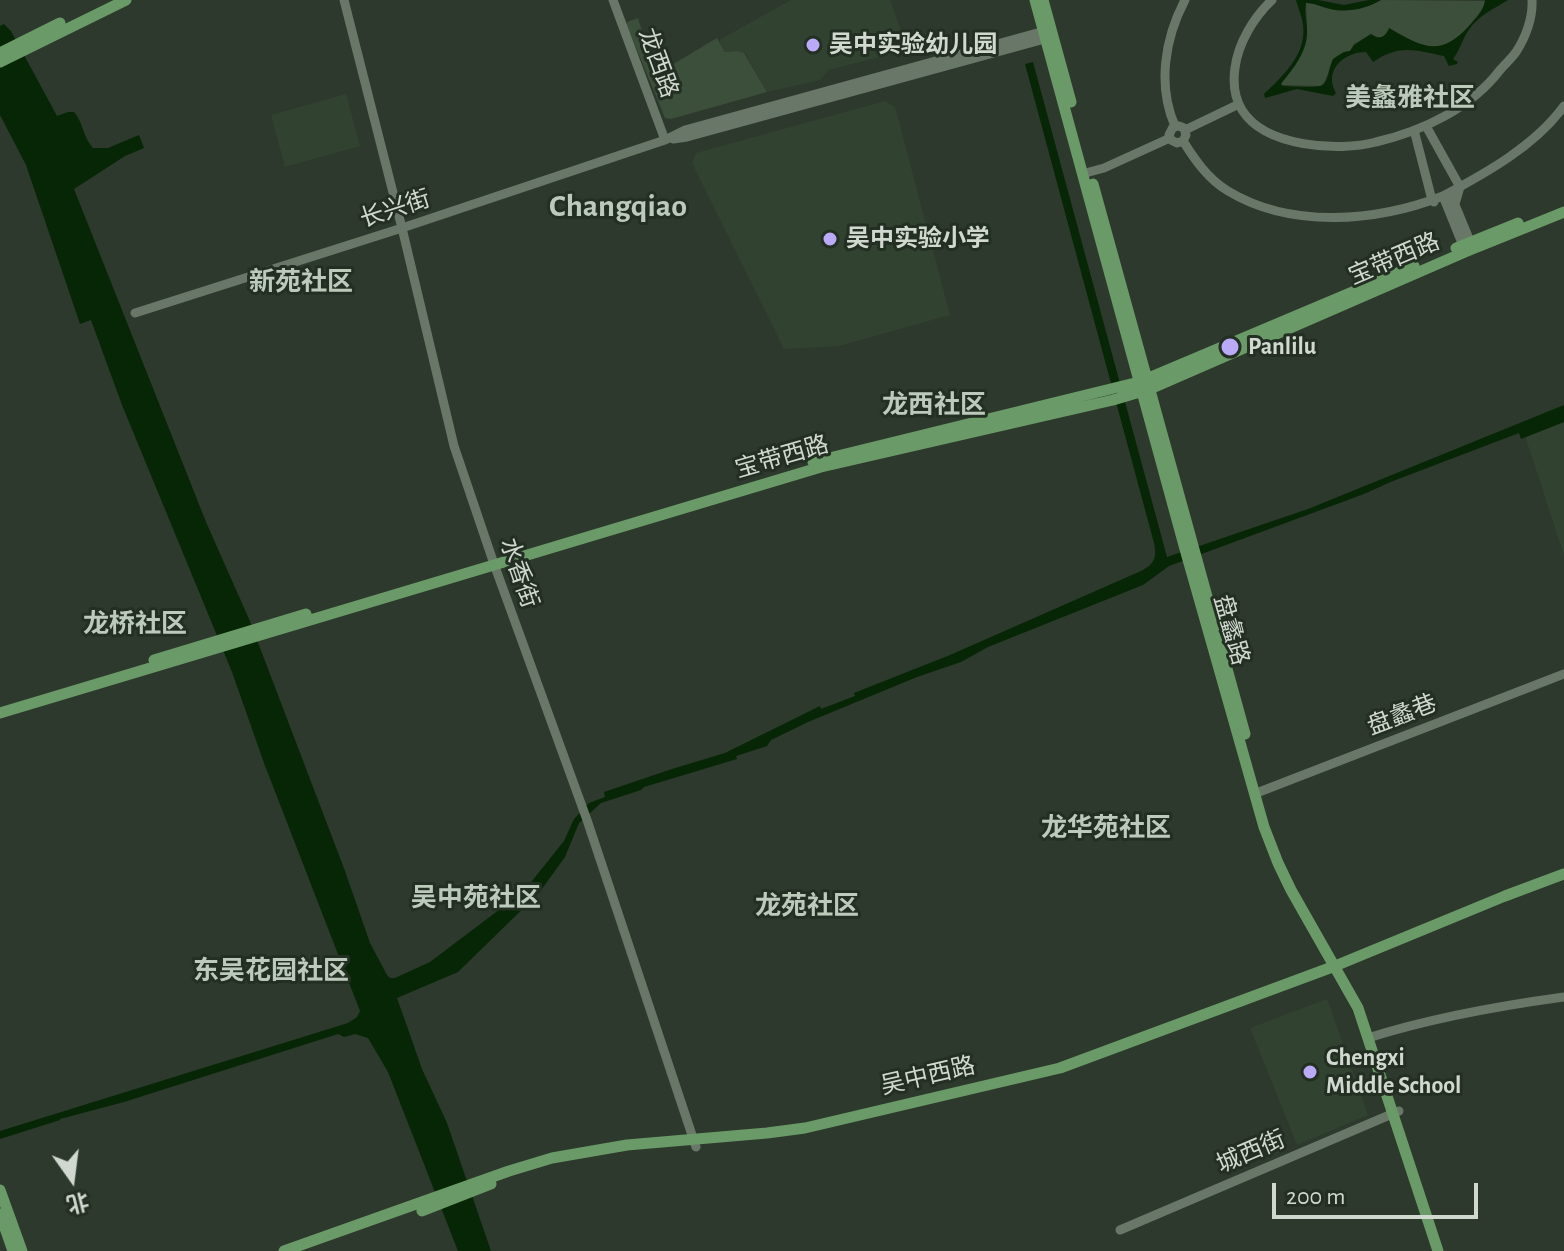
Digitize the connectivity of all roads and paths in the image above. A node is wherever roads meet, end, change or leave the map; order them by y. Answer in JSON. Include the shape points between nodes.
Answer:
{"nodes":[{"id":1,"x":107,"y":0,"type":"edge"},
{"id":2,"x":126,"y":0,"type":"edge"},
{"id":3,"x":344,"y":0,"type":"edge"},
{"id":4,"x":613,"y":0,"type":"edge"},
{"id":5,"x":1035,"y":0,"type":"edge"},
{"id":6,"x":1043,"y":0,"type":"edge"},
{"id":7,"x":1185,"y":0,"type":"edge"},
{"id":8,"x":1272,"y":0,"type":"edge"},
{"id":9,"x":1532,"y":0,"type":"edge"},
{"id":10,"x":1048,"y":34,"type":"junction"},
{"id":11,"x":20,"y":46,"type":"junction"},
{"id":12,"x":0,"y":53,"type":"edge"},
{"id":13,"x":0,"y":62,"type":"edge"},
{"id":14,"x":1239,"y":104,"type":"junction"},
{"id":15,"x":1564,"y":106,"type":"edge"},
{"id":16,"x":1426,"y":126,"type":"junction"},
{"id":17,"x":1180,"y":128,"type":"junction"},
{"id":18,"x":1414,"y":130,"type":"junction"},
{"id":19,"x":1170,"y":138,"type":"junction"},
{"id":20,"x":665,"y":140,"type":"junction"},
{"id":21,"x":1183,"y":141,"type":"junction"},
{"id":22,"x":1086,"y":173,"type":"junction"},
{"id":23,"x":1460,"y":187,"type":"junction"},
{"id":24,"x":1447,"y":194,"type":"junction"},
{"id":25,"x":1432,"y":200,"type":"junction"},
{"id":26,"x":1564,"y":204,"type":"edge"},
{"id":27,"x":1451,"y":206,"type":"junction"},
{"id":28,"x":1564,"y":212,"type":"edge"},
{"id":29,"x":402,"y":228,"type":"junction"},
{"id":30,"x":1468,"y":247,"type":"junction"},
{"id":31,"x":135,"y":313,"type":"dead end"},
{"id":32,"x":1145,"y":385,"type":"junction"},
{"id":33,"x":493,"y":561,"type":"junction"},
{"id":34,"x":216,"y":644,"type":"junction"},
{"id":35,"x":1564,"y":674,"type":"edge"},
{"id":36,"x":0,"y":705,"type":"edge"},
{"id":37,"x":0,"y":713,"type":"edge"},
{"id":38,"x":1258,"y":793,"type":"junction"},
{"id":39,"x":1564,"y":874,"type":"edge"},
{"id":40,"x":1564,"y":881,"type":"edge"},
{"id":41,"x":1340,"y":968,"type":"junction"},
{"id":42,"x":1564,"y":997,"type":"edge"},
{"id":43,"x":1372,"y":1037,"type":"junction"},
{"id":44,"x":1396,"y":1113,"type":"junction"},
{"id":45,"x":695,"y":1143,"type":"junction"},
{"id":46,"x":0,"y":1190,"type":"edge"},
{"id":47,"x":435,"y":1202,"type":"junction"},
{"id":48,"x":0,"y":1214,"type":"edge"},
{"id":49,"x":1120,"y":1230,"type":"dead end"},
{"id":50,"x":13,"y":1251,"type":"edge"},
{"id":51,"x":22,"y":1251,"type":"edge"},
{"id":52,"x":284,"y":1251,"type":"edge"},
{"id":53,"x":307,"y":1251,"type":"edge"},
{"id":54,"x":1438,"y":1251,"type":"edge"},
{"id":55,"x":1446,"y":1251,"type":"edge"}],
"edges":[{"from":1,"to":11,"type":"main road"},
{"from":2,"to":11,"type":"main road"},
{"from":3,"to":29,"type":"street","name":"水香街"},
{"from":4,"to":20,"type":"street","name":"龙西路"},
{"from":5,"to":10,"type":"main road","name":"盘蠡路"},
{"from":6,"to":10,"type":"main road","name":"盘蠡路"},
{"from":7,"to":17,"type":"street","via":[[1174,22],[1164,70],[1166,94]]},
{"from":8,"to":14,"type":"street","via":[[1248,32],[1236,62]]},
{"from":9,"to":16,"type":"street","via":[[1530,21],[1516,52],[1492,81]]},
{"from":10,"to":20,"type":"street","name":"长兴街","via":[[685,130]]},
{"from":10,"to":22,"type":"main road","name":"盘蠡路"},
{"from":11,"to":12,"type":"main road"},
{"from":11,"to":13,"type":"main road"},
{"from":14,"to":17,"type":"street"},
{"from":14,"to":18,"type":"street","via":[[1269,133],[1309,144],[1355,147]]},
{"from":15,"to":23,"type":"street","via":[[1524,145]]},
{"from":16,"to":18,"type":"street"},
{"from":16,"to":23,"type":"street"},
{"from":17,"to":19,"type":"street","via":[[1170,129]]},
{"from":17,"to":21,"type":"street"},
{"from":18,"to":25,"type":"street"},
{"from":19,"to":21,"type":"street"},
{"from":19,"to":22,"type":"street"},
{"from":20,"to":29,"type":"street","name":"长兴街"},
{"from":21,"to":25,"type":"street","via":[[1202,169],[1227,191],[1270,210],[1355,216]]},
{"from":22,"to":32,"type":"main road","name":"盘蠡路"},
{"from":23,"to":24,"type":"street"},
{"from":23,"to":27,"type":"street"},
{"from":24,"to":25,"type":"street"},
{"from":24,"to":27,"type":"street"},
{"from":25,"to":27,"type":"street"},
{"from":26,"to":30,"type":"main road","name":"宝带西路"},
{"from":27,"to":30,"type":"street"},
{"from":28,"to":30,"type":"main road","name":"宝带西路"},
{"from":29,"to":31,"type":"street","name":"长兴街"},
{"from":29,"to":33,"type":"street","name":"水香街","via":[[454,446]]},
{"from":30,"to":32,"type":"main road","name":"宝带西路"},
{"from":32,"to":33,"type":"main road","name":"宝带西路","via":[[821,467]]},
{"from":32,"to":38,"type":"main road","name":"盘蠡路"},
{"from":33,"to":34,"type":"main road","name":"宝带西路"},
{"from":33,"to":45,"type":"street","name":"水香街"},
{"from":34,"to":36,"type":"main road","name":"宝带西路"},
{"from":34,"to":37,"type":"main road","name":"宝带西路"},
{"from":35,"to":38,"type":"street","name":"盘蠡巷"},
{"from":38,"to":41,"type":"main road","name":"盘蠡路","via":[[1278,863]]},
{"from":39,"to":41,"type":"main road","name":"吴中西路"},
{"from":40,"to":41,"type":"main road","name":"吴中西路"},
{"from":41,"to":43,"type":"main road","name":"盘蠡路"},
{"from":41,"to":45,"type":"main road","name":"吴中西路","via":[[1060,1068],[805,1128]]},
{"from":42,"to":43,"type":"street"},
{"from":43,"to":44,"type":"main road","name":"盘蠡路"},
{"from":44,"to":49,"type":"street","name":"城西街"},
{"from":44,"to":54,"type":"main road","name":"盘蠡路"},
{"from":44,"to":55,"type":"main road","name":"盘蠡路"},
{"from":45,"to":47,"type":"main road","name":"吴中西路","via":[[582,1159]]},
{"from":46,"to":51,"type":"main road"},
{"from":47,"to":52,"type":"main road","name":"吴中西路"},
{"from":47,"to":53,"type":"main road","name":"吴中西路"},
{"from":48,"to":50,"type":"main road"}]}
